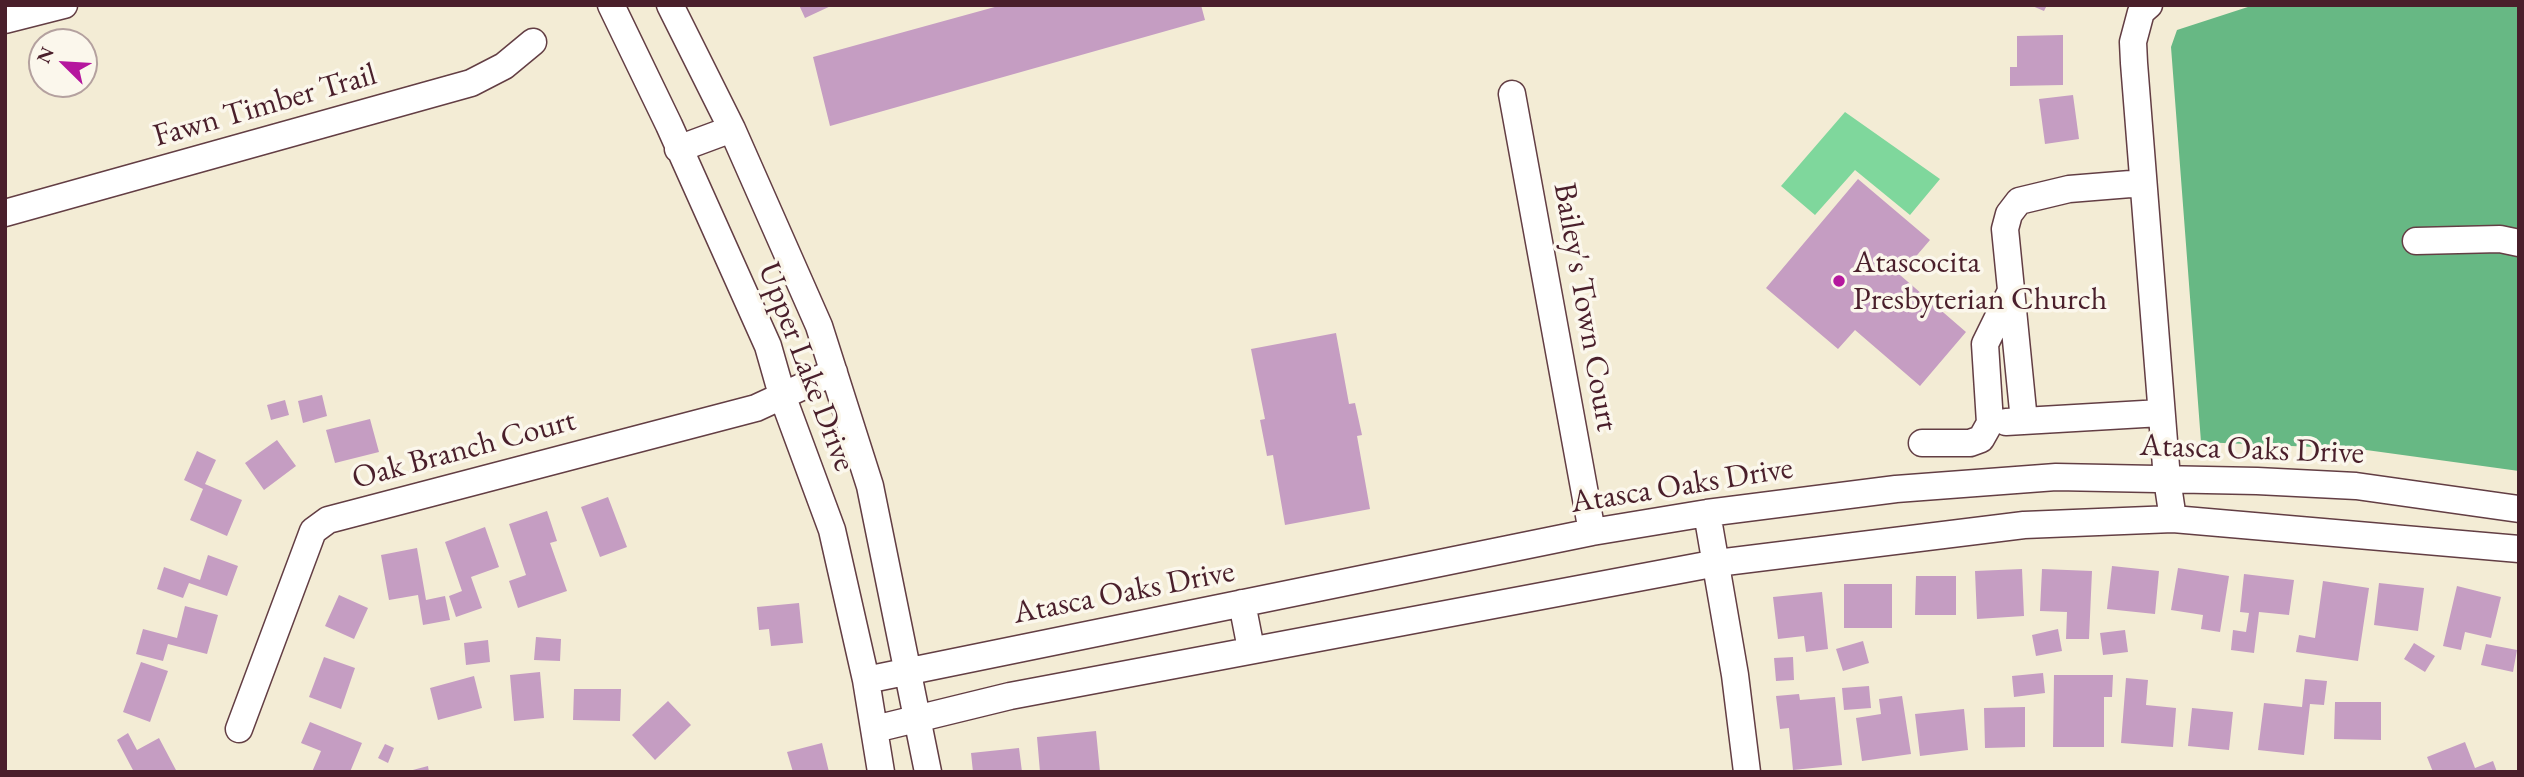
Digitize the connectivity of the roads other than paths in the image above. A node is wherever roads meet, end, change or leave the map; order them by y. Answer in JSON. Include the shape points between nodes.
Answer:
{"nodes":[{"id":1,"x":64,"y":5,"type":"edge"},
{"id":2,"x":611,"y":5,"type":"edge"},
{"id":3,"x":670,"y":5,"type":"edge"},
{"id":4,"x":2145,"y":9,"type":"edge"},
{"id":5,"x":5,"y":20,"type":"edge"},
{"id":6,"x":533,"y":42,"type":"dead end"},
{"id":7,"x":1512,"y":94,"type":"dead end"},
{"id":8,"x":732,"y":129,"type":"junction"},
{"id":9,"x":678,"y":149,"type":"junction"},
{"id":10,"x":2143,"y":183,"type":"junction"},
{"id":11,"x":5,"y":213,"type":"edge"},
{"id":12,"x":2416,"y":241,"type":"dead end"},
{"id":13,"x":2519,"y":243,"type":"edge"},
{"id":14,"x":2011,"y":291,"type":"junction"},
{"id":15,"x":834,"y":372,"type":"junction"},
{"id":16,"x":782,"y":395,"type":"junction"},
{"id":17,"x":2161,"y":412,"type":"junction"},
{"id":18,"x":2024,"y":421,"type":"junction"},
{"id":19,"x":1990,"y":423,"type":"junction"},
{"id":20,"x":1922,"y":443,"type":"dead end"},
{"id":21,"x":2167,"y":479,"type":"junction"},
{"id":22,"x":2519,"y":509,"type":"edge"},
{"id":23,"x":1707,"y":513,"type":"junction"},
{"id":24,"x":2173,"y":519,"type":"junction"},
{"id":25,"x":1592,"y":532,"type":"junction"},
{"id":26,"x":2519,"y":549,"type":"edge"},
{"id":27,"x":1717,"y":563,"type":"junction"},
{"id":28,"x":1242,"y":603,"type":"junction"},
{"id":29,"x":1251,"y":649,"type":"junction"},
{"id":30,"x":909,"y":669,"type":"junction"},
{"id":31,"x":866,"y":680,"type":"junction"},
{"id":32,"x":920,"y":718,"type":"junction"},
{"id":33,"x":239,"y":729,"type":"dead end"},
{"id":34,"x":875,"y":729,"type":"junction"},
{"id":35,"x":881,"y":772,"type":"edge"},
{"id":36,"x":928,"y":772,"type":"edge"},
{"id":37,"x":1746,"y":772,"type":"edge"}],
"edges":[{"from":1,"to":5,"type":"street"},
{"from":2,"to":9,"type":"street","name":"Upper Lake Drive"},
{"from":3,"to":8,"type":"street","name":"Upper Lake Drive"},
{"from":4,"to":10,"type":"street","via":[[2133,43]]},
{"from":6,"to":11,"type":"street","name":"Fawn Timber Trail","via":[[504,66],[471,83]]},
{"from":7,"to":25,"type":"street","name":"Bailey's Town Court"},
{"from":8,"to":9,"type":"street"},
{"from":8,"to":15,"type":"street","name":"Upper Lake Drive","via":[[819,326]]},
{"from":9,"to":16,"type":"street","name":"Upper Lake Drive","via":[[768,346]]},
{"from":10,"to":14,"type":"street","via":[[2069,188],[2019,201],[2005,229]]},
{"from":10,"to":17,"type":"street"},
{"from":12,"to":13,"type":"street","via":[[2500,239]]},
{"from":14,"to":18,"type":"street"},
{"from":14,"to":19,"type":"street","via":[[1985,344]]},
{"from":15,"to":16,"type":"street","name":"Oak Branch Court"},
{"from":15,"to":30,"type":"street","name":"Upper Lake Drive","via":[[870,486]]},
{"from":16,"to":31,"type":"street","name":"Upper Lake Drive","via":[[832,530]]},
{"from":16,"to":33,"type":"street","name":"Oak Branch Court","via":[[756,408],[328,520],[313,531]]},
{"from":17,"to":18,"type":"street"},
{"from":17,"to":21,"type":"street"},
{"from":18,"to":19,"type":"street"},
{"from":19,"to":20,"type":"street","via":[[1981,439],[1970,443]]},
{"from":21,"to":22,"type":"street","name":"Atasca Oaks Drive","via":[[2356,486]]},
{"from":21,"to":23,"type":"street","name":"Atasca Oaks Drive","via":[[2056,477],[1961,482]]},
{"from":21,"to":24,"type":"street"},
{"from":23,"to":25,"type":"street","name":"Atasca Oaks Drive"},
{"from":23,"to":27,"type":"street"},
{"from":24,"to":26,"type":"street"},
{"from":24,"to":27,"type":"street","via":[[2024,525]]},
{"from":25,"to":28,"type":"street","name":"Atasca Oaks Drive"},
{"from":27,"to":29,"type":"street"},
{"from":27,"to":37,"type":"street"},
{"from":28,"to":29,"type":"street"},
{"from":28,"to":30,"type":"street","name":"Atasca Oaks Drive"},
{"from":29,"to":32,"type":"street"},
{"from":30,"to":31,"type":"street","name":"Atasca Oaks Drive"},
{"from":30,"to":32,"type":"street","name":"Upper Lake Drive"},
{"from":31,"to":34,"type":"street","name":"Upper Lake Drive"},
{"from":32,"to":34,"type":"street"},
{"from":32,"to":36,"type":"street","name":"Upper Lake Drive"},
{"from":34,"to":35,"type":"street","name":"Upper Lake Drive"}]}
